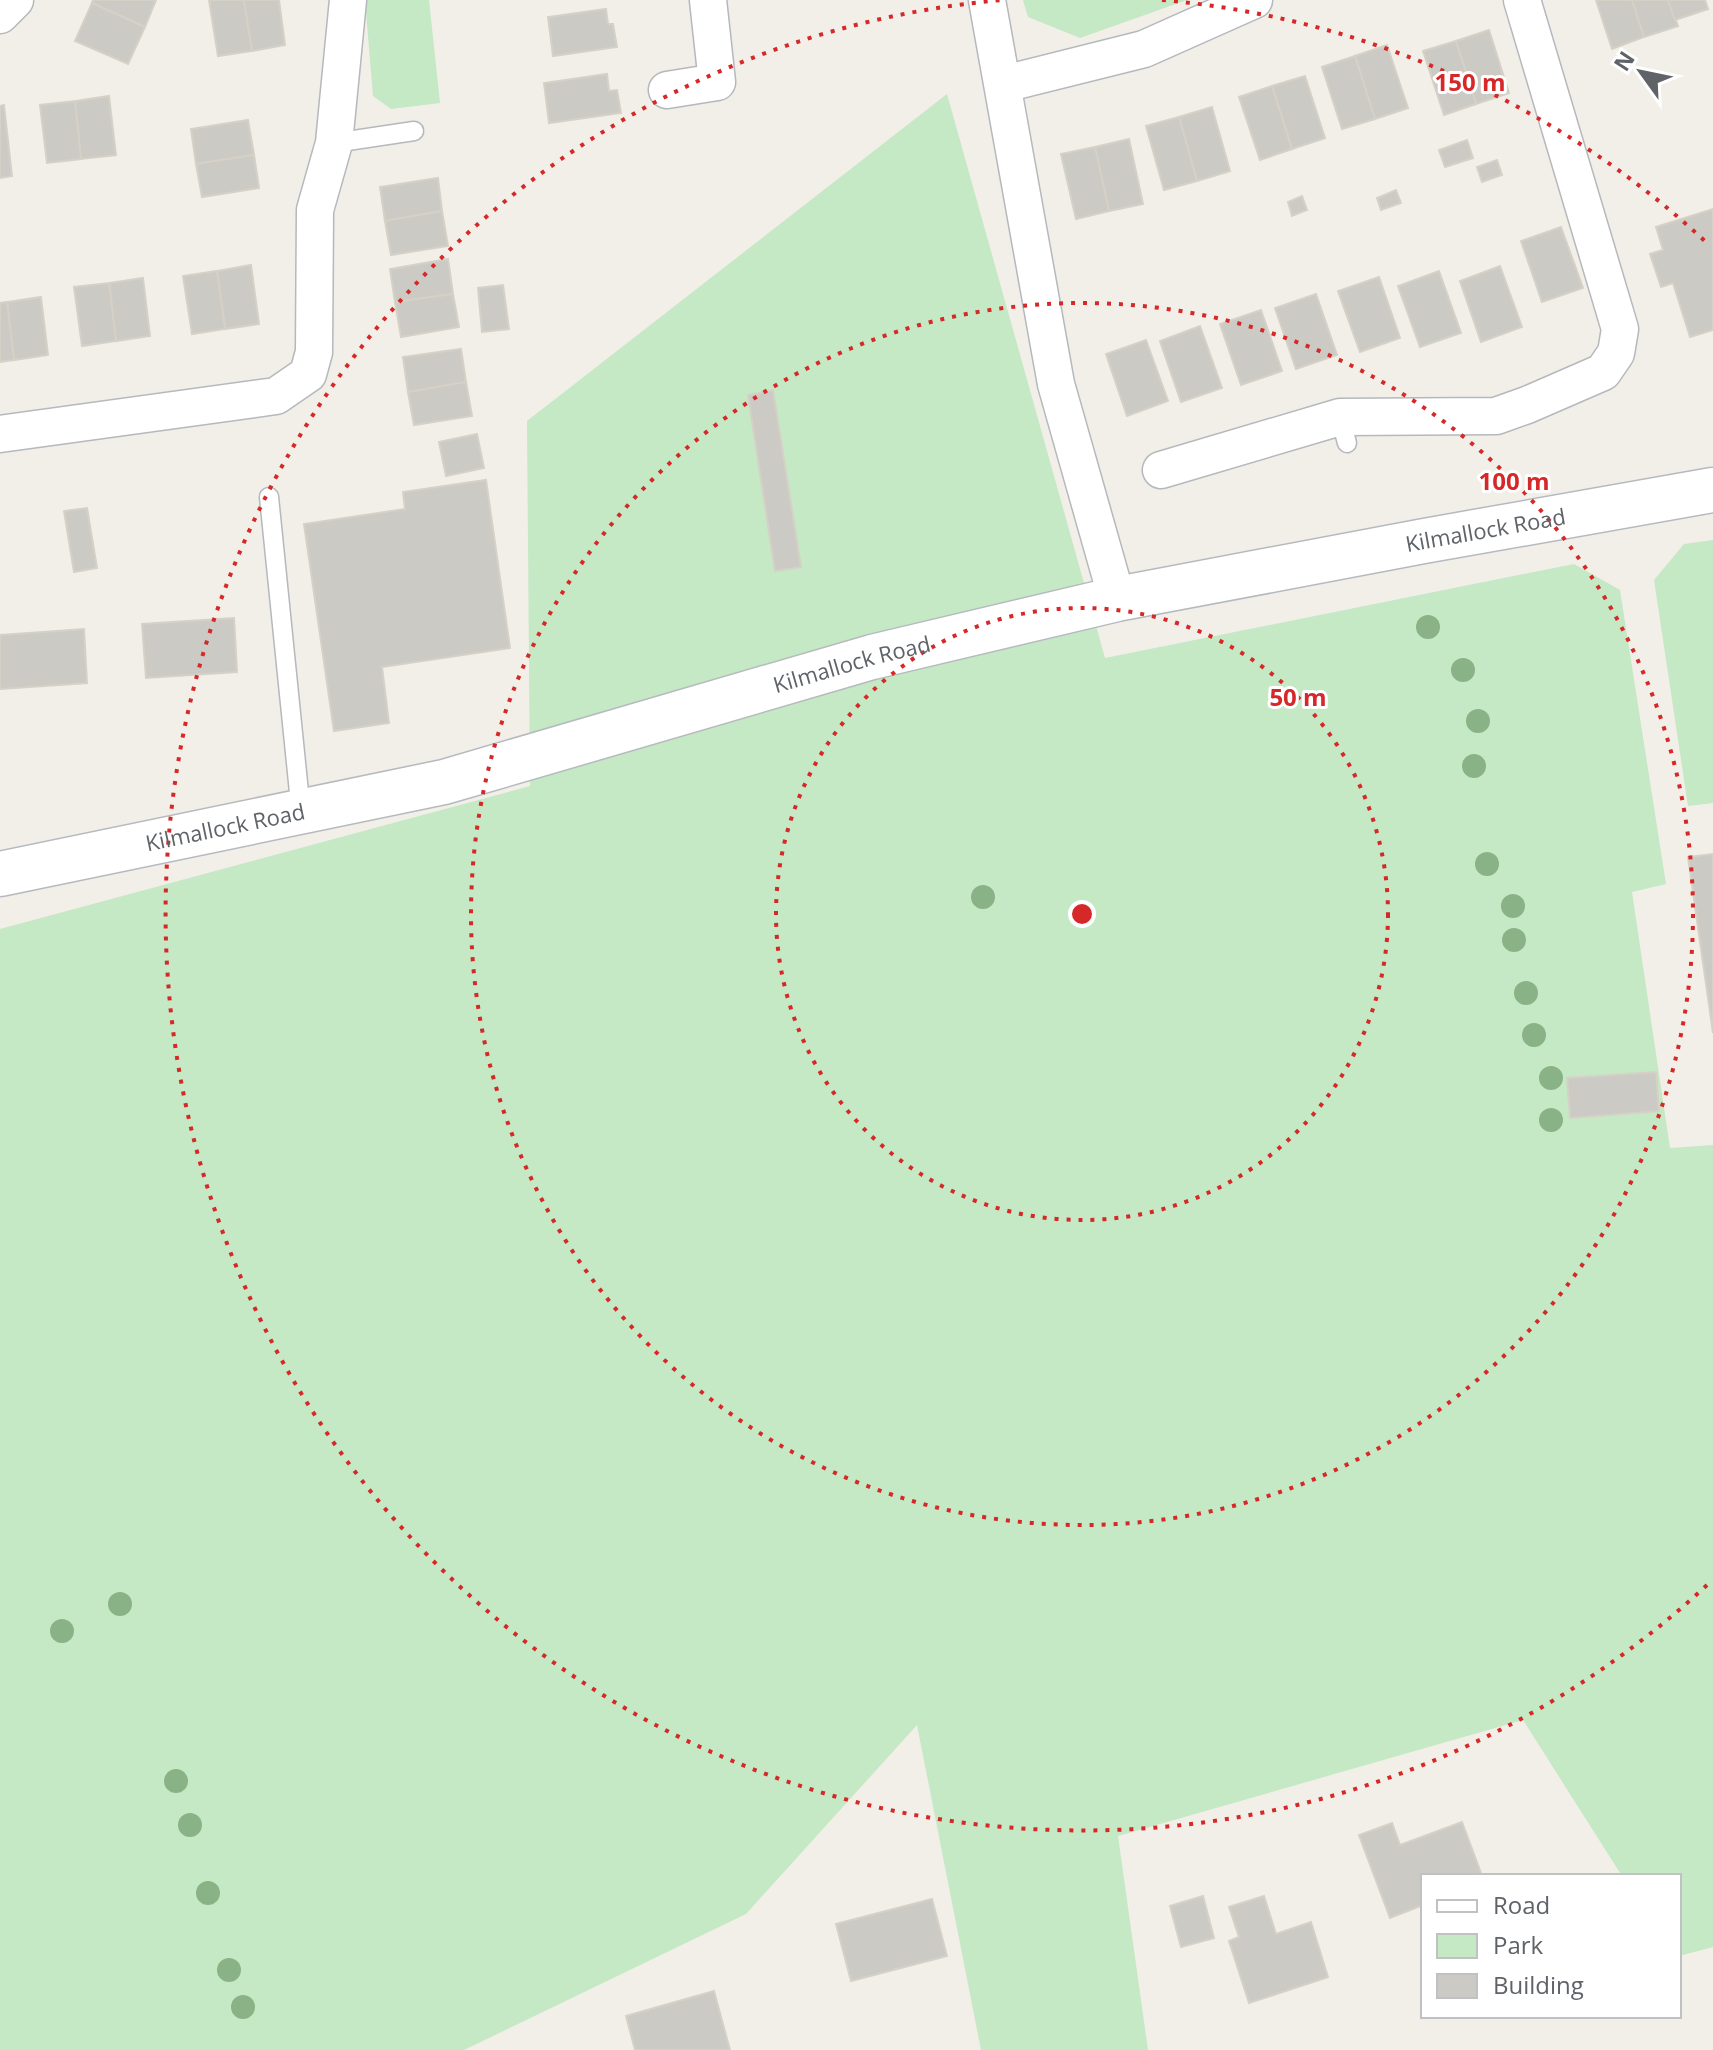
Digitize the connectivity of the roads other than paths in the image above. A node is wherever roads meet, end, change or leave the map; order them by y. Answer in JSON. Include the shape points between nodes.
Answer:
{"nodes":[{"id":1,"x":15,"y":0,"type":"edge"},
{"id":2,"x":348,"y":0,"type":"edge"},
{"id":3,"x":708,"y":0,"type":"edge"},
{"id":4,"x":987,"y":0,"type":"edge"},
{"id":5,"x":1254,"y":0,"type":"edge"},
{"id":6,"x":1522,"y":0,"type":"edge"},
{"id":7,"x":0,"y":15,"type":"edge"},
{"id":8,"x":1004,"y":84,"type":"junction"},
{"id":9,"x":667,"y":90,"type":"dead end"},
{"id":10,"x":414,"y":131,"type":"dead end"},
{"id":11,"x":334,"y":143,"type":"junction"},
{"id":12,"x":0,"y":434,"type":"edge"},
{"id":13,"x":1161,"y":470,"type":"dead end"},
{"id":14,"x":1713,"y":490,"type":"edge"},
{"id":15,"x":269,"y":497,"type":"dead end"},
{"id":16,"x":1117,"y":599,"type":"junction"},
{"id":17,"x":301,"y":812,"type":"junction"},
{"id":18,"x":0,"y":874,"type":"edge"}],
"edges":[{"from":1,"to":7,"type":"street"},
{"from":2,"to":11,"type":"street"},
{"from":3,"to":9,"type":"street","via":[[717,82]]},
{"from":4,"to":8,"type":"street"},
{"from":5,"to":8,"type":"street","via":[[1144,49]]},
{"from":6,"to":13,"type":"street","via":[[1620,329],[1616,353],[1603,372],[1496,416],[1344,430]]},
{"from":8,"to":16,"type":"street","via":[[1056,384]]},
{"from":10,"to":11,"type":"lane"},
{"from":11,"to":12,"type":"street","via":[[315,210],[314,352],[308,374],[276,396]]},
{"from":14,"to":16,"type":"main road","name":"Kilmallock Road"},
{"from":15,"to":17,"type":"lane"},
{"from":16,"to":17,"type":"main road","name":"Kilmallock Road","via":[[872,657],[444,782]]},
{"from":17,"to":18,"type":"main road","name":"Kilmallock Road"}]}
